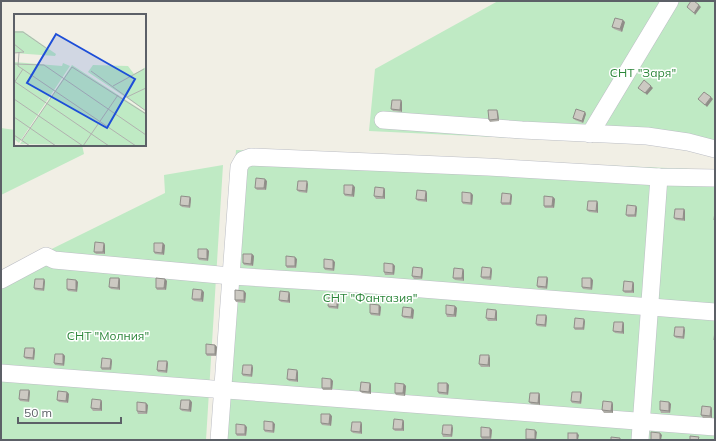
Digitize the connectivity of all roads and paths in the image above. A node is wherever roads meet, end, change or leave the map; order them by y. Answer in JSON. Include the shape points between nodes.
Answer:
{"nodes":[{"id":1,"x":670,"y":1,"type":"edge"},
{"id":2,"x":383,"y":120,"type":"dead end"},
{"id":3,"x":590,"y":134,"type":"junction"},
{"id":4,"x":715,"y":149,"type":"edge"},
{"id":5,"x":659,"y":177,"type":"junction"},
{"id":6,"x":715,"y":178,"type":"edge"},
{"id":7,"x":231,"y":276,"type":"junction"},
{"id":8,"x":1,"y":280,"type":"edge"},
{"id":9,"x":649,"y":307,"type":"junction"},
{"id":10,"x":715,"y":312,"type":"edge"},
{"id":11,"x":1,"y":374,"type":"edge"},
{"id":12,"x":223,"y":390,"type":"junction"},
{"id":13,"x":642,"y":421,"type":"junction"},
{"id":14,"x":715,"y":427,"type":"edge"},
{"id":15,"x":219,"y":440,"type":"edge"},
{"id":16,"x":640,"y":440,"type":"edge"}],
"edges":[{"from":1,"to":3,"type":"lane"},
{"from":2,"to":3,"type":"lane"},
{"from":3,"to":4,"type":"lane","via":[[647,136]]},
{"from":5,"to":6,"type":"lane"},
{"from":5,"to":7,"type":"lane","via":[[250,157],[239,167]]},
{"from":5,"to":9,"type":"lane"},
{"from":7,"to":8,"type":"lane","via":[[54,260],[46,256]]},
{"from":7,"to":9,"type":"lane"},
{"from":7,"to":12,"type":"lane"},
{"from":9,"to":10,"type":"lane"},
{"from":9,"to":13,"type":"lane"},
{"from":11,"to":12,"type":"lane"},
{"from":12,"to":13,"type":"lane"},
{"from":12,"to":15,"type":"lane"},
{"from":13,"to":14,"type":"lane"},
{"from":13,"to":16,"type":"lane"}]}
